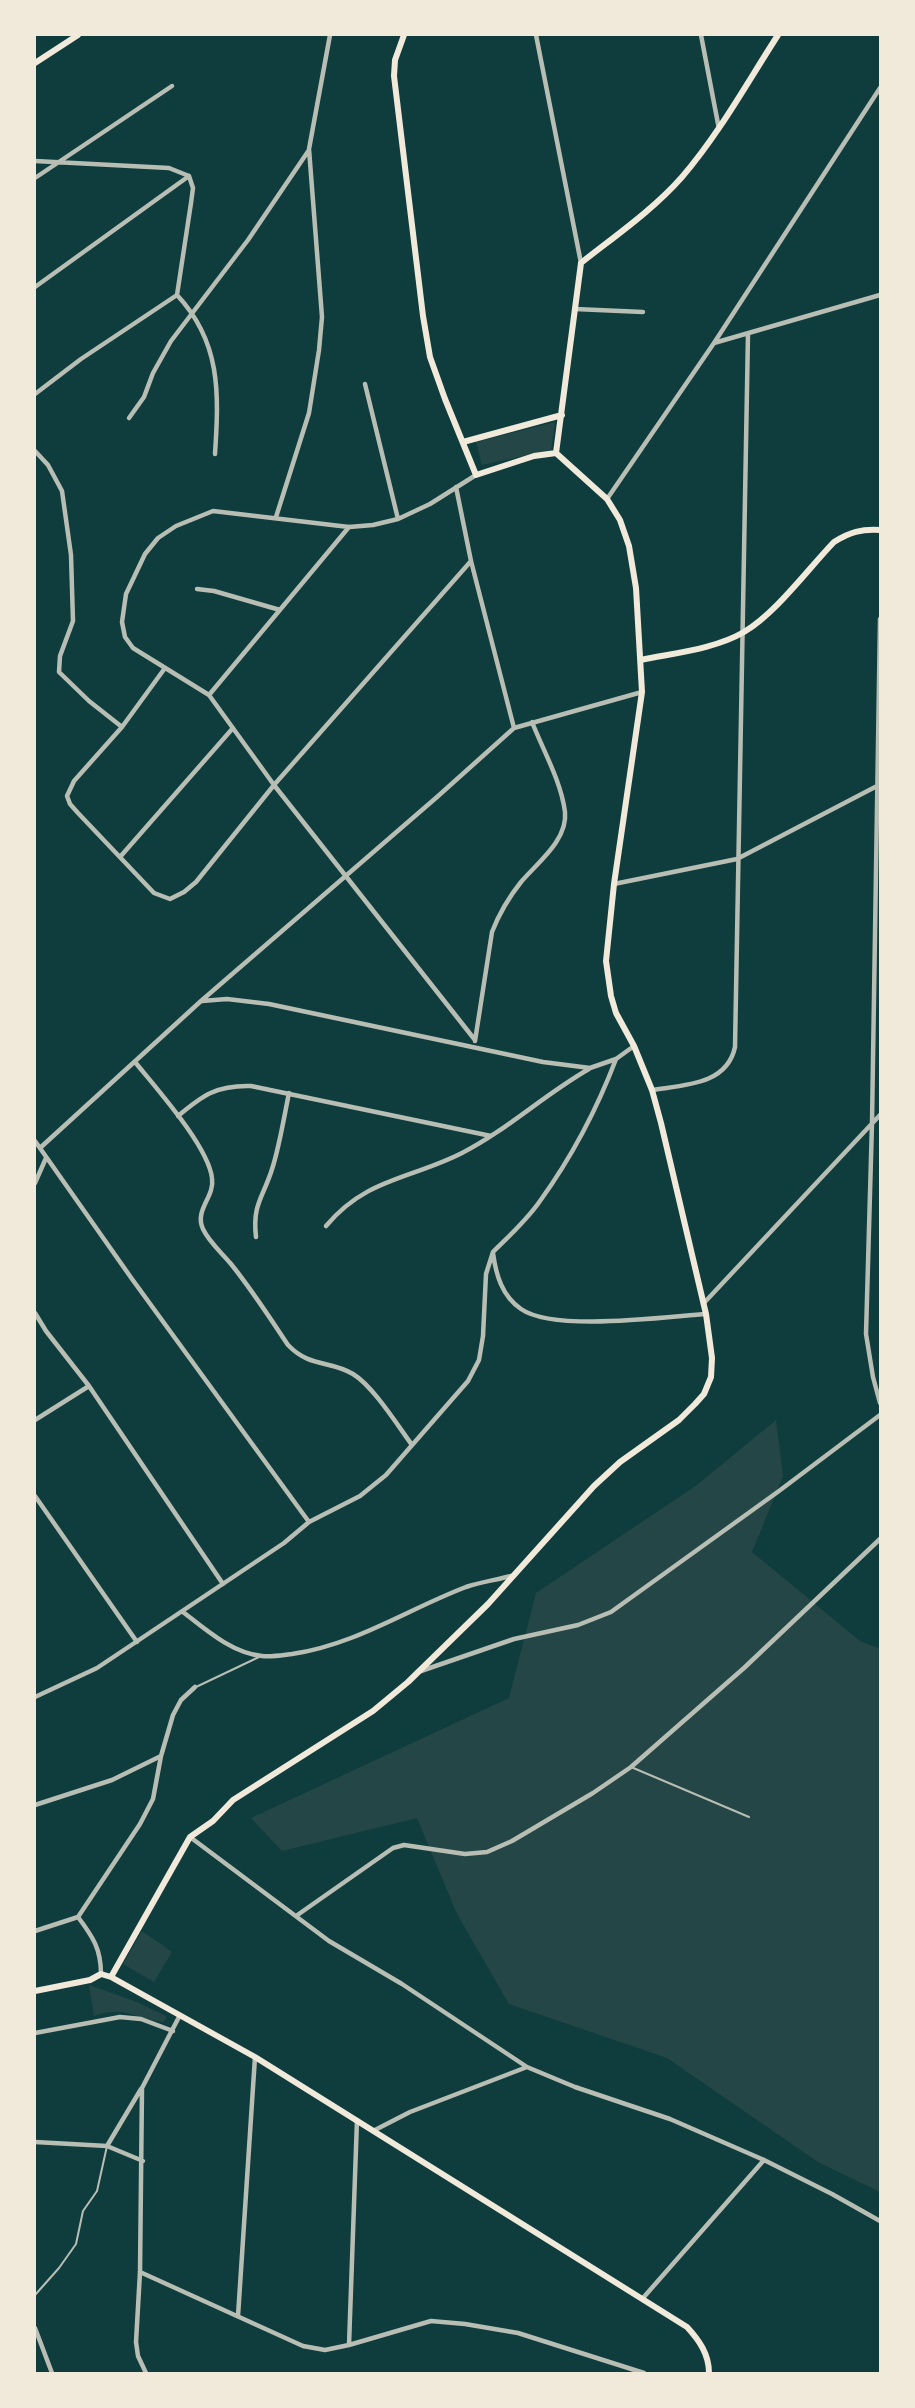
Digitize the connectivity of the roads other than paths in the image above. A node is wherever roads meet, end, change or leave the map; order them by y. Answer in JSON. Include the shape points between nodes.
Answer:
{"nodes":[{"id":1,"x":78,"y":35,"type":"edge"},
{"id":2,"x":330,"y":35,"type":"edge"},
{"id":3,"x":404,"y":35,"type":"edge"},
{"id":4,"x":536,"y":35,"type":"edge"},
{"id":5,"x":701,"y":35,"type":"edge"},
{"id":6,"x":778,"y":35,"type":"edge"},
{"id":7,"x":35,"y":63,"type":"edge"},
{"id":8,"x":172,"y":86,"type":"dead end"},
{"id":9,"x":880,"y":88,"type":"edge"},
{"id":10,"x":719,"y":129,"type":"junction"},
{"id":11,"x":309,"y":149,"type":"junction"},
{"id":12,"x":35,"y":161,"type":"edge"},
{"id":13,"x":58,"y":162,"type":"junction"},
{"id":14,"x":189,"y":176,"type":"junction"},
{"id":15,"x":35,"y":178,"type":"edge"},
{"id":16,"x":581,"y":263,"type":"junction"},
{"id":17,"x":35,"y":288,"type":"edge"},
{"id":18,"x":880,"y":294,"type":"edge"},
{"id":19,"x":177,"y":295,"type":"junction"},
{"id":20,"x":575,"y":309,"type":"junction"},
{"id":21,"x":643,"y":312,"type":"dead end"},
{"id":22,"x":194,"y":313,"type":"junction"},
{"id":23,"x":748,"y":334,"type":"junction"},
{"id":24,"x":714,"y":343,"type":"junction"},
{"id":25,"x":365,"y":384,"type":"dead end"},
{"id":26,"x":35,"y":394,"type":"edge"},
{"id":27,"x":562,"y":415,"type":"junction"},
{"id":28,"x":129,"y":418,"type":"dead end"},
{"id":29,"x":463,"y":442,"type":"junction"},
{"id":30,"x":35,"y":451,"type":"edge"},
{"id":31,"x":556,"y":453,"type":"junction"},
{"id":32,"x":215,"y":454,"type":"dead end"},
{"id":33,"x":476,"y":475,"type":"junction"},
{"id":34,"x":456,"y":488,"type":"junction"},
{"id":35,"x":607,"y":499,"type":"junction"},
{"id":36,"x":276,"y":517,"type":"junction"},
{"id":37,"x":398,"y":519,"type":"junction"},
{"id":38,"x":349,"y":527,"type":"junction"},
{"id":39,"x":880,"y":530,"type":"edge"},
{"id":40,"x":471,"y":560,"type":"junction"},
{"id":41,"x":197,"y":589,"type":"dead end"},
{"id":42,"x":280,"y":610,"type":"junction"},
{"id":43,"x":880,"y":619,"type":"edge"},
{"id":44,"x":744,"y":632,"type":"junction"},
{"id":45,"x":641,"y":660,"type":"junction"},
{"id":46,"x":165,"y":668,"type":"junction"},
{"id":47,"x":642,"y":692,"type":"junction"},
{"id":48,"x":209,"y":696,"type":"junction"},
{"id":49,"x":532,"y":722,"type":"junction"},
{"id":50,"x":122,"y":727,"type":"junction"},
{"id":51,"x":233,"y":728,"type":"junction"},
{"id":52,"x":514,"y":728,"type":"junction"},
{"id":53,"x":274,"y":785,"type":"junction"},
{"id":54,"x":879,"y":785,"type":"edge"},
{"id":55,"x":120,"y":856,"type":"junction"},
{"id":56,"x":737,"y":860,"type":"junction"},
{"id":57,"x":345,"y":876,"type":"junction"},
{"id":58,"x":614,"y":884,"type":"junction"},
{"id":59,"x":201,"y":1001,"type":"junction"},
{"id":60,"x":475,"y":1040,"type":"junction"},
{"id":61,"x":634,"y":1046,"type":"junction"},
{"id":62,"x":473,"y":1047,"type":"junction"},
{"id":63,"x":616,"y":1059,"type":"junction"},
{"id":64,"x":135,"y":1062,"type":"junction"},
{"id":65,"x":590,"y":1068,"type":"junction"},
{"id":66,"x":652,"y":1090,"type":"junction"},
{"id":67,"x":289,"y":1093,"type":"junction"},
{"id":68,"x":880,"y":1115,"type":"edge"},
{"id":69,"x":178,"y":1116,"type":"junction"},
{"id":70,"x":872,"y":1122,"type":"junction"},
{"id":71,"x":491,"y":1136,"type":"junction"},
{"id":72,"x":35,"y":1141,"type":"edge"},
{"id":73,"x":40,"y":1148,"type":"junction"},
{"id":74,"x":46,"y":1158,"type":"junction"},
{"id":75,"x":35,"y":1183,"type":"edge"},
{"id":76,"x":326,"y":1226,"type":"dead end"},
{"id":77,"x":256,"y":1237,"type":"dead end"},
{"id":78,"x":493,"y":1252,"type":"junction"},
{"id":79,"x":703,"y":1304,"type":"junction"},
{"id":80,"x":35,"y":1313,"type":"edge"},
{"id":81,"x":706,"y":1314,"type":"junction"},
{"id":82,"x":89,"y":1386,"type":"junction"},
{"id":83,"x":880,"y":1403,"type":"edge"},
{"id":84,"x":880,"y":1415,"type":"edge"},
{"id":85,"x":35,"y":1420,"type":"edge"},
{"id":86,"x":412,"y":1445,"type":"junction"},
{"id":87,"x":35,"y":1496,"type":"edge"},
{"id":88,"x":309,"y":1522,"type":"junction"},
{"id":89,"x":880,"y":1539,"type":"edge"},
{"id":90,"x":511,"y":1576,"type":"junction"},
{"id":91,"x":223,"y":1584,"type":"junction"},
{"id":92,"x":183,"y":1612,"type":"junction"},
{"id":93,"x":137,"y":1642,"type":"junction"},
{"id":94,"x":261,"y":1656,"type":"junction"},
{"id":95,"x":420,"y":1671,"type":"junction"},
{"id":96,"x":195,"y":1687,"type":"joint"},
{"id":97,"x":35,"y":1697,"type":"edge"},
{"id":98,"x":161,"y":1756,"type":"junction"},
{"id":99,"x":631,"y":1767,"type":"junction"},
{"id":100,"x":35,"y":1805,"type":"edge"},
{"id":101,"x":749,"y":1817,"type":"dead end"},
{"id":102,"x":190,"y":1837,"type":"junction"},
{"id":103,"x":296,"y":1916,"type":"junction"},
{"id":104,"x":78,"y":1917,"type":"junction"},
{"id":105,"x":35,"y":1931,"type":"edge"},
{"id":106,"x":101,"y":1974,"type":"junction"},
{"id":107,"x":111,"y":1977,"type":"junction"},
{"id":108,"x":35,"y":1991,"type":"edge"},
{"id":109,"x":180,"y":2015,"type":"junction"},
{"id":110,"x":173,"y":2030,"type":"junction"},
{"id":111,"x":35,"y":2033,"type":"edge"},
{"id":112,"x":255,"y":2057,"type":"junction"},
{"id":113,"x":527,"y":2068,"type":"junction"},
{"id":114,"x":142,"y":2088,"type":"junction"},
{"id":115,"x":357,"y":2120,"type":"junction"},
{"id":116,"x":373,"y":2131,"type":"junction"},
{"id":117,"x":35,"y":2142,"type":"edge"},
{"id":118,"x":107,"y":2146,"type":"junction"},
{"id":119,"x":764,"y":2160,"type":"junction"},
{"id":120,"x":142,"y":2161,"type":"junction"},
{"id":121,"x":880,"y":2221,"type":"edge"},
{"id":122,"x":140,"y":2272,"type":"junction"},
{"id":123,"x":35,"y":2295,"type":"edge"},
{"id":124,"x":642,"y":2298,"type":"junction"},
{"id":125,"x":238,"y":2316,"type":"junction"},
{"id":126,"x":35,"y":2328,"type":"edge"},
{"id":127,"x":349,"y":2346,"type":"junction"},
{"id":128,"x":52,"y":2373,"type":"edge"},
{"id":129,"x":146,"y":2373,"type":"edge"},
{"id":130,"x":644,"y":2373,"type":"edge"},
{"id":131,"x":709,"y":2373,"type":"edge"}],
"edges":[{"from":1,"to":7,"type":"main road"},
{"from":2,"to":11,"type":"street"},
{"from":3,"to":29,"type":"main road","via":[[395,60],[394,76],[423,316],[430,357]]},
{"from":4,"to":16,"type":"street"},
{"from":5,"to":10,"type":"street"},
{"from":6,"to":10,"type":"main road"},
{"from":8,"to":13,"type":"street"},
{"from":9,"to":24,"type":"street"},
{"from":10,"to":16,"type":"main road","via":[[660,199]]},
{"from":11,"to":22,"type":"street"},
{"from":11,"to":36,"type":"street","via":[[322,317],[309,413]]},
{"from":12,"to":13,"type":"street"},
{"from":13,"to":14,"type":"street","via":[[169,168]]},
{"from":13,"to":15,"type":"street"},
{"from":14,"to":17,"type":"street"},
{"from":14,"to":19,"type":"street","via":[[193,188]]},
{"from":16,"to":20,"type":"main road"},
{"from":18,"to":23,"type":"street"},
{"from":19,"to":22,"type":"street"},
{"from":19,"to":26,"type":"street"},
{"from":20,"to":21,"type":"street"},
{"from":20,"to":27,"type":"main road"},
{"from":22,"to":28,"type":"street","via":[[171,341],[144,397]]},
{"from":22,"to":32,"type":"street","via":[[207,340],[215,373],[218,412]]},
{"from":23,"to":24,"type":"street"},
{"from":23,"to":44,"type":"street"},
{"from":24,"to":35,"type":"street"},
{"from":25,"to":37,"type":"street"},
{"from":27,"to":29,"type":"main road"},
{"from":27,"to":31,"type":"main road"},
{"from":29,"to":33,"type":"main road"},
{"from":30,"to":50,"type":"street","via":[[48,465],[62,491],[71,554],[73,621],[60,656],[59,672],[89,702]]},
{"from":31,"to":33,"type":"main road","via":[[534,456]]},
{"from":31,"to":35,"type":"main road"},
{"from":33,"to":34,"type":"street"},
{"from":34,"to":37,"type":"street"},
{"from":34,"to":40,"type":"street"},
{"from":35,"to":45,"type":"main road","via":[[620,520],[629,546],[636,588]]},
{"from":36,"to":38,"type":"street"},
{"from":36,"to":46,"type":"street","via":[[213,511],[176,526],[158,538],[145,554],[126,594],[122,622],[125,637],[133,648]]},
{"from":37,"to":38,"type":"street"},
{"from":38,"to":42,"type":"street"},
{"from":39,"to":44,"type":"main road","via":[[863,529],[834,542],[763,618]]},
{"from":40,"to":52,"type":"street"},
{"from":40,"to":53,"type":"street"},
{"from":41,"to":42,"type":"street"},
{"from":42,"to":48,"type":"street"},
{"from":43,"to":54,"type":"street"},
{"from":44,"to":45,"type":"main road","via":[[719,642]]},
{"from":44,"to":56,"type":"street"},
{"from":45,"to":47,"type":"main road"},
{"from":46,"to":48,"type":"street"},
{"from":46,"to":50,"type":"street"},
{"from":47,"to":49,"type":"street"},
{"from":47,"to":58,"type":"main road"},
{"from":48,"to":51,"type":"street"},
{"from":49,"to":52,"type":"street"},
{"from":49,"to":60,"type":"street","via":[[562,797],[564,827],[522,882],[492,932]]},
{"from":50,"to":55,"type":"street","via":[[74,781],[67,796],[70,804]]},
{"from":51,"to":53,"type":"street"},
{"from":51,"to":55,"type":"street"},
{"from":52,"to":57,"type":"street"},
{"from":53,"to":55,"type":"street","via":[[196,882],[170,899],[154,893]]},
{"from":53,"to":57,"type":"street"},
{"from":54,"to":56,"type":"street"},
{"from":54,"to":70,"type":"street"},
{"from":56,"to":58,"type":"street"},
{"from":56,"to":66,"type":"street","via":[[732,1059],[723,1071],[711,1078]]},
{"from":57,"to":59,"type":"street"},
{"from":57,"to":60,"type":"street"},
{"from":58,"to":61,"type":"main road","via":[[606,961],[616,1013]]},
{"from":59,"to":62,"type":"street","via":[[227,999],[269,1004]]},
{"from":59,"to":64,"type":"street"},
{"from":60,"to":62,"type":"street"},
{"from":61,"to":63,"type":"street"},
{"from":61,"to":66,"type":"main road"},
{"from":62,"to":65,"type":"street"},
{"from":63,"to":65,"type":"street"},
{"from":63,"to":78,"type":"street","via":[[561,1169],[539,1203]]},
{"from":64,"to":69,"type":"street"},
{"from":64,"to":73,"type":"street"},
{"from":65,"to":71,"type":"street"},
{"from":66,"to":79,"type":"main road"},
{"from":67,"to":69,"type":"street","via":[[251,1086],[219,1088]]},
{"from":67,"to":71,"type":"street"},
{"from":67,"to":77,"type":"street","via":[[274,1164],[256,1208]]},
{"from":68,"to":70,"type":"street"},
{"from":69,"to":86,"type":"street","via":[[204,1156],[212,1180],[210,1193],[200,1212],[204,1230],[288,1346],[310,1362],[343,1369],[364,1381]]},
{"from":70,"to":79,"type":"street"},
{"from":70,"to":83,"type":"street","via":[[866,1334]]},
{"from":71,"to":76,"type":"street","via":[[440,1163],[371,1188],[340,1209]]},
{"from":72,"to":73,"type":"street"},
{"from":73,"to":74,"type":"street"},
{"from":74,"to":75,"type":"street"},
{"from":74,"to":88,"type":"street"},
{"from":78,"to":81,"type":"street","via":[[501,1287],[521,1309],[550,1320],[576,1322]]},
{"from":78,"to":86,"type":"street","via":[[486,1274],[484,1336],[479,1360],[468,1381]]},
{"from":79,"to":81,"type":"main road"},
{"from":80,"to":82,"type":"street"},
{"from":81,"to":90,"type":"main road","via":[[712,1358],[711,1377],[704,1394],[679,1420],[620,1462],[594,1486]]},
{"from":82,"to":85,"type":"street"},
{"from":82,"to":91,"type":"street"},
{"from":84,"to":95,"type":"street","via":[[611,1612],[578,1625],[514,1639]]},
{"from":86,"to":88,"type":"street","via":[[386,1475],[360,1496]]},
{"from":87,"to":93,"type":"street"},
{"from":88,"to":91,"type":"street"},
{"from":89,"to":99,"type":"street","via":[[744,1668]]},
{"from":90,"to":94,"type":"street","via":[[466,1587],[346,1641],[307,1652]]},
{"from":90,"to":95,"type":"main road","via":[[488,1604]]},
{"from":91,"to":92,"type":"street"},
{"from":92,"to":93,"type":"street"},
{"from":92,"to":94,"type":"street","via":[[215,1637],[244,1652]]},
{"from":93,"to":97,"type":"street","via":[[97,1668]]},
{"from":94,"to":96,"type":"lane"},
{"from":95,"to":102,"type":"main road","via":[[373,1712],[257,1783]]},
{"from":96,"to":98,"type":"street","via":[[181,1700],[173,1715]]},
{"from":98,"to":100,"type":"street","via":[[112,1780]]},
{"from":98,"to":104,"type":"street","via":[[153,1799]]},
{"from":99,"to":101,"type":"lane"},
{"from":99,"to":103,"type":"street","via":[[512,1841],[487,1852],[465,1854],[404,1845],[392,1848]]},
{"from":102,"to":103,"type":"street"},
{"from":102,"to":107,"type":"main road"},
{"from":103,"to":113,"type":"street","via":[[329,1941],[402,1984]]},
{"from":104,"to":105,"type":"street"},
{"from":104,"to":106,"type":"street","via":[[101,1956]]},
{"from":106,"to":107,"type":"main road"},
{"from":106,"to":108,"type":"main road","via":[[90,1980]]},
{"from":107,"to":109,"type":"main road"},
{"from":109,"to":110,"type":"street"},
{"from":109,"to":112,"type":"main road"},
{"from":110,"to":111,"type":"street","via":[[141,2019],[120,2017]]},
{"from":110,"to":114,"type":"street"},
{"from":112,"to":115,"type":"main road"},
{"from":112,"to":125,"type":"street"},
{"from":113,"to":116,"type":"street","via":[[410,2112]]},
{"from":113,"to":119,"type":"street","via":[[670,2119]]},
{"from":114,"to":118,"type":"street"},
{"from":114,"to":120,"type":"street"},
{"from":115,"to":116,"type":"main road"},
{"from":115,"to":127,"type":"street"},
{"from":116,"to":124,"type":"main road"},
{"from":117,"to":118,"type":"street"},
{"from":118,"to":120,"type":"street"},
{"from":118,"to":123,"type":"lane","via":[[98,2191],[83,2211],[76,2244]]},
{"from":119,"to":121,"type":"street"},
{"from":119,"to":124,"type":"street"},
{"from":120,"to":122,"type":"street"},
{"from":122,"to":125,"type":"street"},
{"from":122,"to":129,"type":"street","via":[[136,2342]]},
{"from":124,"to":131,"type":"main road","via":[[687,2327],[701,2342]]},
{"from":125,"to":127,"type":"street","via":[[302,2346],[325,2350]]},
{"from":126,"to":128,"type":"street"},
{"from":127,"to":130,"type":"street","via":[[431,2322],[464,2324],[518,2334]]}]}
